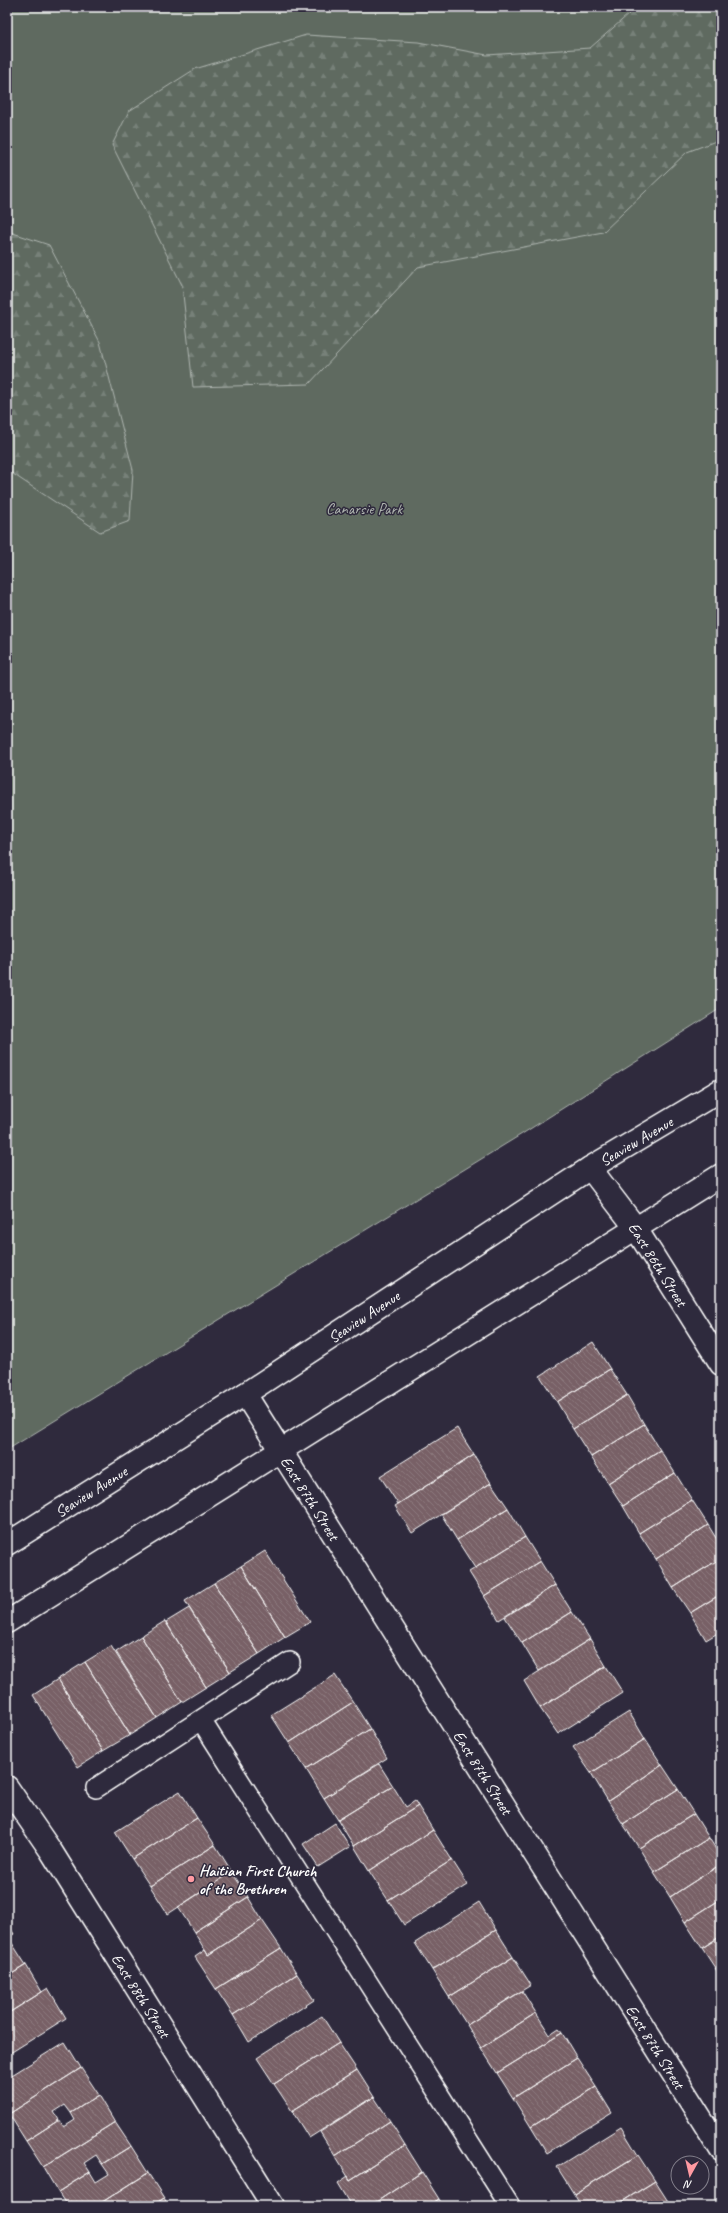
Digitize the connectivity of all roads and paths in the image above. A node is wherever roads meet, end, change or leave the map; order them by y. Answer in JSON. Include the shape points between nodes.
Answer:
{"nodes":[{"id":1,"x":721,"y":1090,"type":"edge"},
{"id":2,"x":590,"y":1168,"type":"junction"},
{"id":3,"x":721,"y":1175,"type":"edge"},
{"id":4,"x":635,"y":1227,"type":"junction"},
{"id":5,"x":721,"y":1364,"type":"edge"},
{"id":6,"x":245,"y":1394,"type":"junction"},
{"id":7,"x":280,"y":1449,"type":"junction"},
{"id":8,"x":7,"y":1544,"type":"edge"},
{"id":9,"x":7,"y":1622,"type":"edge"},
{"id":10,"x":290,"y":1662,"type":"dead end"},
{"id":11,"x":201,"y":1720,"type":"junction"},
{"id":12,"x":7,"y":1787,"type":"edge"},
{"id":13,"x":96,"y":1788,"type":"dead end"},
{"id":14,"x":721,"y":2150,"type":"edge"},
{"id":15,"x":273,"y":2206,"type":"edge"},
{"id":16,"x":510,"y":2206,"type":"edge"}],
"edges":[{"from":1,"to":2,"type":"street","name":"Seaview Avenue"},
{"from":2,"to":4,"type":"street","name":"East 86th Street"},
{"from":2,"to":6,"type":"street","name":"Seaview Avenue"},
{"from":3,"to":4,"type":"street"},
{"from":4,"to":5,"type":"street","name":"East 86th Street"},
{"from":4,"to":7,"type":"street"},
{"from":6,"to":7,"type":"street","name":"East 87th Street"},
{"from":6,"to":8,"type":"street","name":"Seaview Avenue"},
{"from":7,"to":9,"type":"street"},
{"from":7,"to":14,"type":"street","name":"East 87th Street"},
{"from":10,"to":11,"type":"lane"},
{"from":11,"to":13,"type":"lane"},
{"from":11,"to":16,"type":"lane"},
{"from":12,"to":15,"type":"street","name":"East 88th Street","via":[[51,1850]]}]}
